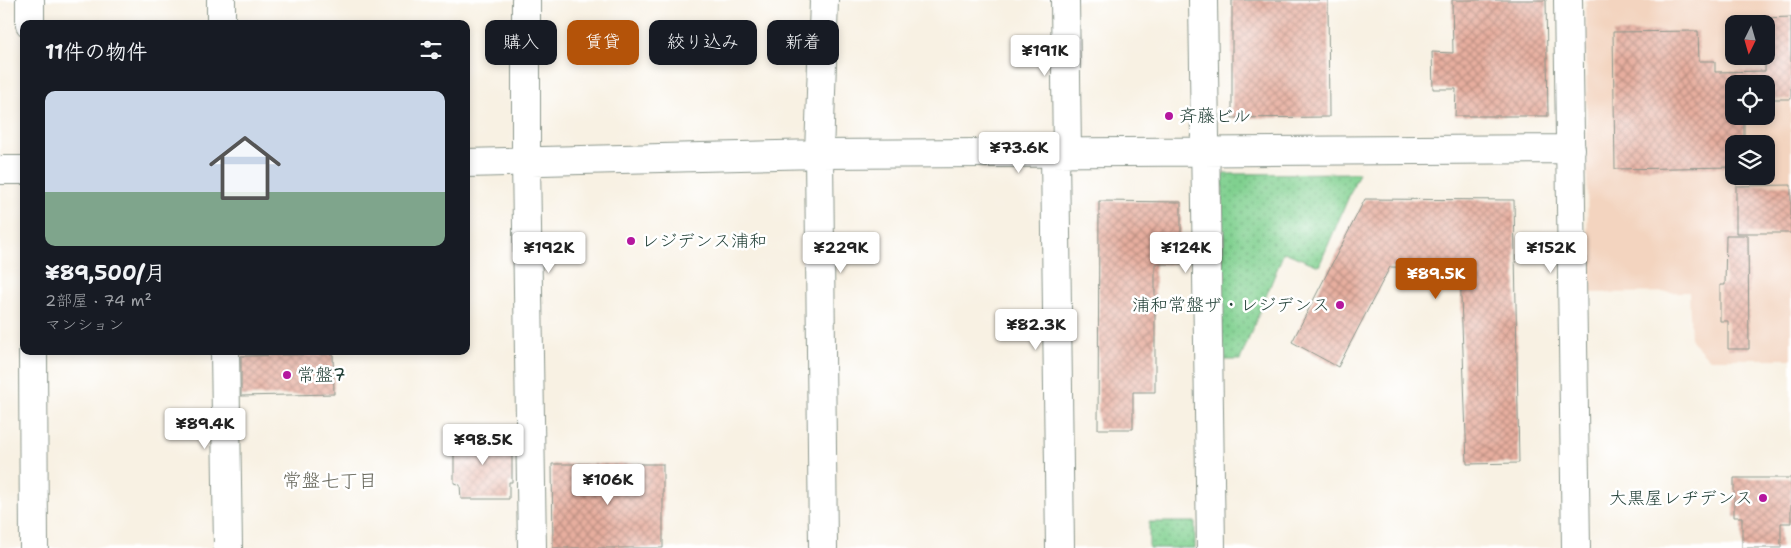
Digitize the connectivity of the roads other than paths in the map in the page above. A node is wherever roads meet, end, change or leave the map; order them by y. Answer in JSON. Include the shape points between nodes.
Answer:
{"nodes":[{"id":1,"x":30,"y":0,"type":"edge"},
{"id":2,"x":221,"y":0,"type":"edge"},
{"id":3,"x":526,"y":0,"type":"edge"},
{"id":4,"x":824,"y":0,"type":"edge"},
{"id":5,"x":1065,"y":0,"type":"edge"},
{"id":6,"x":1203,"y":0,"type":"edge"},
{"id":7,"x":1568,"y":0,"type":"edge"},
{"id":8,"x":30,"y":20,"type":"edge"},
{"id":9,"x":221,"y":20,"type":"edge"},
{"id":10,"x":1571,"y":149,"type":"junction"},
{"id":11,"x":1206,"y":152,"type":"junction"},
{"id":12,"x":1061,"y":153,"type":"junction"},
{"id":13,"x":819,"y":154,"type":"junction"},
{"id":14,"x":526,"y":162,"type":"junction"},
{"id":15,"x":470,"y":163,"type":"edge"},
{"id":16,"x":0,"y":170,"type":"edge"},
{"id":17,"x":20,"y":170,"type":"edge"},
{"id":18,"x":32,"y":355,"type":"edge"},
{"id":19,"x":225,"y":355,"type":"edge"},
{"id":20,"x":34,"y":548,"type":"edge"},
{"id":21,"x":228,"y":548,"type":"edge"},
{"id":22,"x":532,"y":548,"type":"edge"},
{"id":23,"x":823,"y":548,"type":"edge"},
{"id":24,"x":1060,"y":548,"type":"edge"},
{"id":25,"x":1211,"y":548,"type":"edge"},
{"id":26,"x":1576,"y":548,"type":"edge"}],
"edges":[{"from":1,"to":8,"type":"street"},
{"from":2,"to":9,"type":"street"},
{"from":3,"to":14,"type":"street"},
{"from":4,"to":13,"type":"street"},
{"from":5,"to":12,"type":"street"},
{"from":6,"to":11,"type":"street"},
{"from":7,"to":10,"type":"street"},
{"from":10,"to":11,"type":"street"},
{"from":10,"to":26,"type":"street"},
{"from":11,"to":12,"type":"street"},
{"from":11,"to":25,"type":"street"},
{"from":12,"to":13,"type":"street"},
{"from":12,"to":24,"type":"street"},
{"from":13,"to":14,"type":"street"},
{"from":13,"to":23,"type":"street"},
{"from":14,"to":15,"type":"street"},
{"from":14,"to":22,"type":"street"},
{"from":16,"to":17,"type":"street"},
{"from":18,"to":20,"type":"street"},
{"from":19,"to":21,"type":"street"}]}
